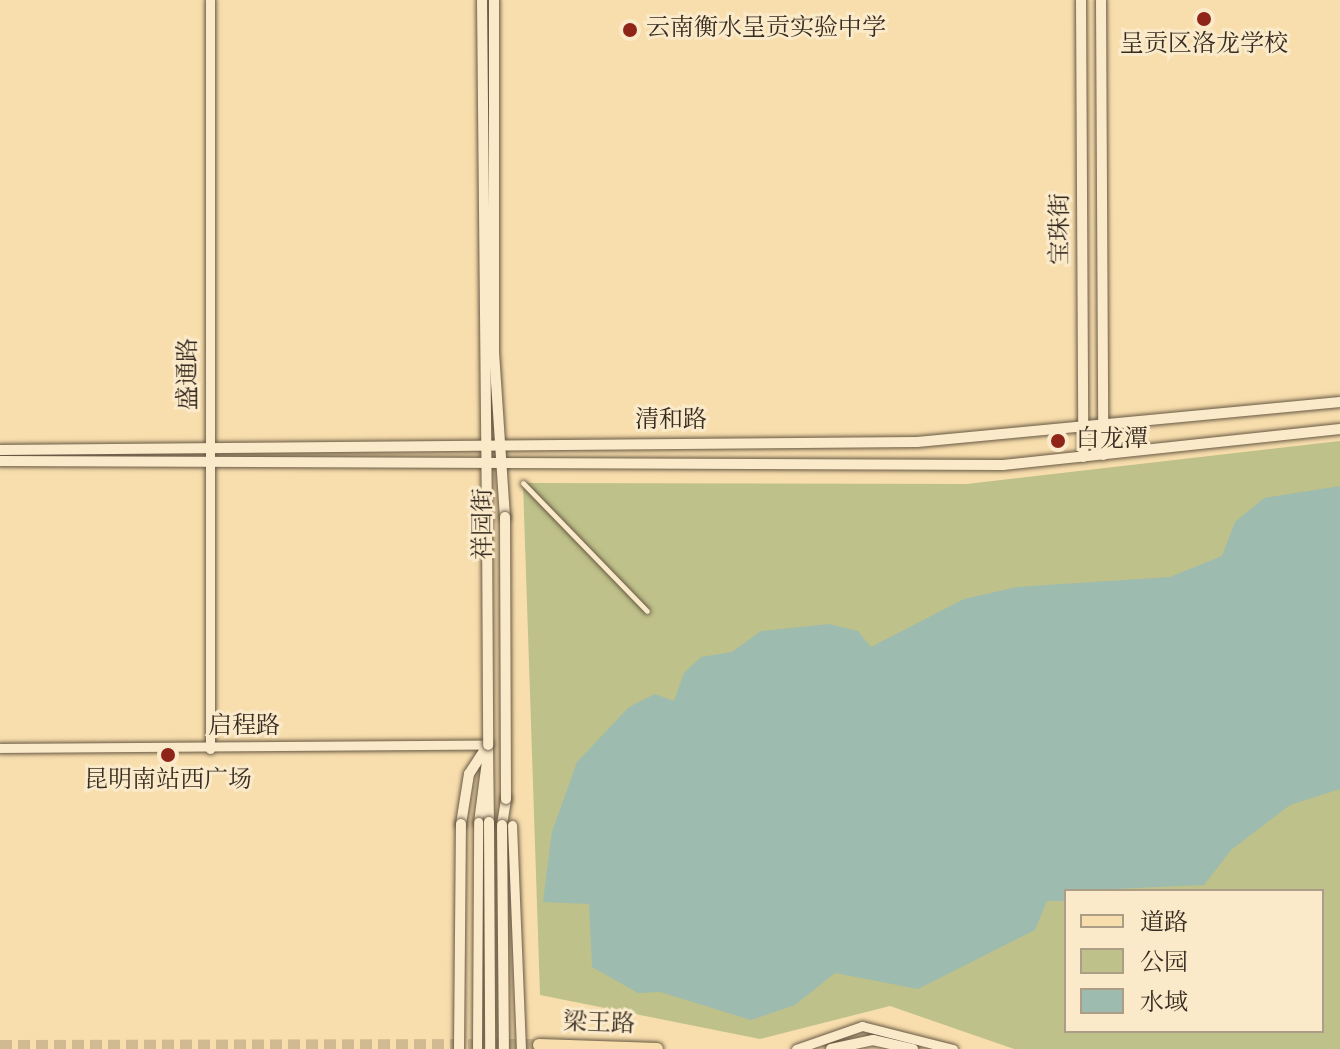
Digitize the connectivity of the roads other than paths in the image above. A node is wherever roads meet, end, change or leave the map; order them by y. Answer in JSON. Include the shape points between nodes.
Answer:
{"nodes":[{"id":1,"x":210,"y":0,"type":"edge"},
{"id":2,"x":482,"y":0,"type":"edge"},
{"id":3,"x":494,"y":0,"type":"edge"},
{"id":4,"x":1081,"y":0,"type":"edge"},
{"id":5,"x":1101,"y":0,"type":"edge"},
{"id":6,"x":1340,"y":402,"type":"edge"},
{"id":7,"x":1102,"y":429,"type":"junction"},
{"id":8,"x":1340,"y":429,"type":"edge"},
{"id":9,"x":1083,"y":431,"type":"junction"},
{"id":10,"x":484,"y":442,"type":"junction"},
{"id":11,"x":501,"y":442,"type":"junction"},
{"id":12,"x":210,"y":446,"type":"junction"},
{"id":13,"x":0,"y":450,"type":"edge"},
{"id":14,"x":1103,"y":455,"type":"junction"},
{"id":15,"x":1083,"y":457,"type":"junction"},
{"id":16,"x":0,"y":461,"type":"edge"},
{"id":17,"x":210,"y":463,"type":"junction"},
{"id":18,"x":486,"y":467,"type":"junction"},
{"id":19,"x":505,"y":467,"type":"junction"},
{"id":20,"x":523,"y":483,"type":"dead end"},
{"id":21,"x":647,"y":611,"type":"dead end"},
{"id":22,"x":488,"y":745,"type":"junction"},
{"id":23,"x":0,"y":748,"type":"edge"},
{"id":24,"x":210,"y":749,"type":"junction"},
{"id":25,"x":506,"y":799,"type":"junction"},
{"id":26,"x":539,"y":1045,"type":"dead end"},
{"id":27,"x":459,"y":1049,"type":"edge"},
{"id":28,"x":477,"y":1049,"type":"edge"},
{"id":29,"x":490,"y":1049,"type":"edge"},
{"id":30,"x":504,"y":1049,"type":"edge"},
{"id":31,"x":521,"y":1049,"type":"edge"},
{"id":32,"x":657,"y":1049,"type":"edge"},
{"id":33,"x":796,"y":1049,"type":"edge"},
{"id":34,"x":831,"y":1049,"type":"edge"},
{"id":35,"x":913,"y":1049,"type":"edge"},
{"id":36,"x":953,"y":1049,"type":"edge"}],
"edges":[{"from":1,"to":12,"type":"street","name":"盛通路"},
{"from":2,"to":10,"type":"main road","name":"祥园街"},
{"from":3,"to":11,"type":"main road","name":"祥园街"},
{"from":4,"to":9,"type":"main road","name":"宝珠街"},
{"from":5,"to":7,"type":"main road","name":"宝珠街"},
{"from":6,"to":7,"type":"main road","name":"清和路"},
{"from":7,"to":9,"type":"main road","name":"清和路"},
{"from":7,"to":14,"type":"main road","name":"宝珠街"},
{"from":8,"to":14,"type":"main road","name":"清和路"},
{"from":9,"to":11,"type":"main road","name":"清和路","via":[[917,442]]},
{"from":9,"to":15,"type":"main road","name":"宝珠街"},
{"from":10,"to":11,"type":"main road","name":"清和路"},
{"from":10,"to":12,"type":"main road","name":"清和路"},
{"from":10,"to":18,"type":"main road","name":"祥园街"},
{"from":11,"to":19,"type":"main road","name":"祥园街"},
{"from":12,"to":13,"type":"main road","name":"清和路"},
{"from":12,"to":17,"type":"street","name":"盛通路"},
{"from":14,"to":15,"type":"main road","name":"清和路"},
{"from":15,"to":19,"type":"main road","name":"清和路","via":[[917,467]]},
{"from":16,"to":17,"type":"main road","name":"清和路"},
{"from":17,"to":18,"type":"main road","name":"清和路"},
{"from":17,"to":24,"type":"street","name":"盛通路"},
{"from":18,"to":19,"type":"main road","name":"清和路"},
{"from":18,"to":22,"type":"main road","name":"祥园街","bridge":true},
{"from":19,"to":25,"type":"main road","name":"祥园街","bridge":true},
{"from":20,"to":21,"type":"street"},
{"from":22,"to":24,"type":"street","name":"启程路"},
{"from":22,"to":27,"type":"main road","bridge":true,"via":[[469,774],[461,824]]},
{"from":22,"to":28,"type":"street","bridge":true,"via":[[478,822]]},
{"from":22,"to":29,"type":"main road","name":"祥园街","bridge":true},
{"from":23,"to":24,"type":"street","name":"启程路"},
{"from":25,"to":30,"type":"main road","name":"祥园街","bridge":true},
{"from":25,"to":31,"type":"street","bridge":true,"via":[[512,825]]},
{"from":26,"to":32,"type":"main road","name":"梁王路"},
{"from":33,"to":36,"type":"street","via":[[862,1026]]},
{"from":34,"to":35,"type":"main road","via":[[873,1040]]}]}
